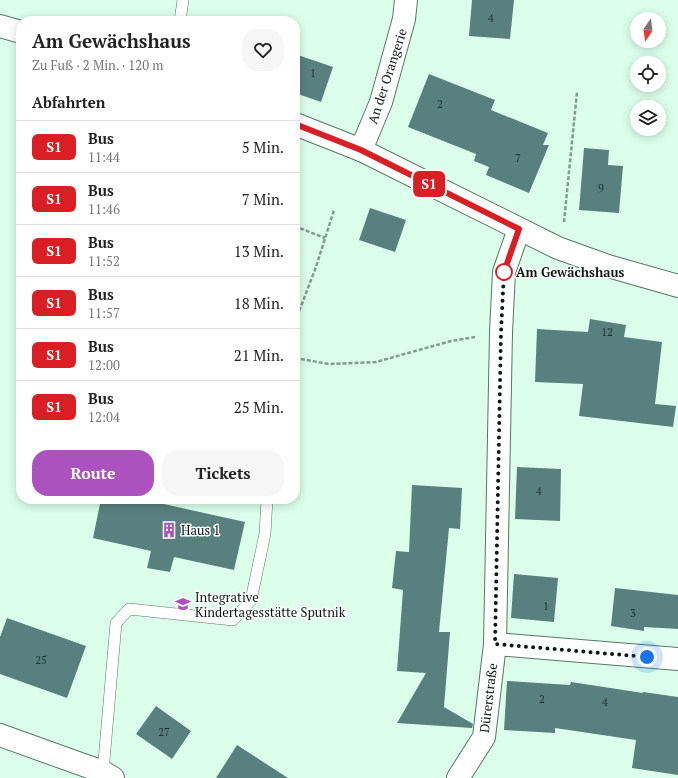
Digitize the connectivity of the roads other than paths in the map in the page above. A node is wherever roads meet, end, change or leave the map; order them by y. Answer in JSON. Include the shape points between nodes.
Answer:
{"nodes":[{"id":1,"x":183,"y":0,"type":"edge"},
{"id":2,"x":406,"y":0,"type":"edge"},
{"id":3,"x":181,"y":16,"type":"edge"},
{"id":4,"x":0,"y":26,"type":"edge"},
{"id":5,"x":16,"y":31,"type":"edge"},
{"id":6,"x":300,"y":126,"type":"edge"},
{"id":7,"x":361,"y":150,"type":"junction"},
{"id":8,"x":519,"y":229,"type":"junction"},
{"id":9,"x":678,"y":286,"type":"edge"},
{"id":10,"x":267,"y":504,"type":"edge"},
{"id":11,"x":495,"y":644,"type":"junction"},
{"id":12,"x":678,"y":659,"type":"edge"},
{"id":13,"x":0,"y":735,"type":"edge"},
{"id":14,"x":108,"y":775,"type":"edge"},
{"id":15,"x":458,"y":778,"type":"edge"}],
"edges":[{"from":1,"to":3,"type":"lane"},
{"from":2,"to":7,"type":"street","name":"An der Orangerie","via":[[404,19],[381,102]]},
{"from":4,"to":5,"type":"street"},
{"from":6,"to":7,"type":"street"},
{"from":7,"to":8,"type":"street"},
{"from":8,"to":9,"type":"street","via":[[558,248],[608,266]]},
{"from":8,"to":11,"type":"street","name":"Dürerstraße","via":[[504,272]]},
{"from":10,"to":14,"type":"lane","via":[[265,534],[251,600],[233,620],[129,609],[116,623]]},
{"from":11,"to":12,"type":"street"},
{"from":11,"to":15,"type":"street","name":"Dürerstraße","via":[[484,737]]},
{"from":13,"to":14,"type":"street"}]}
